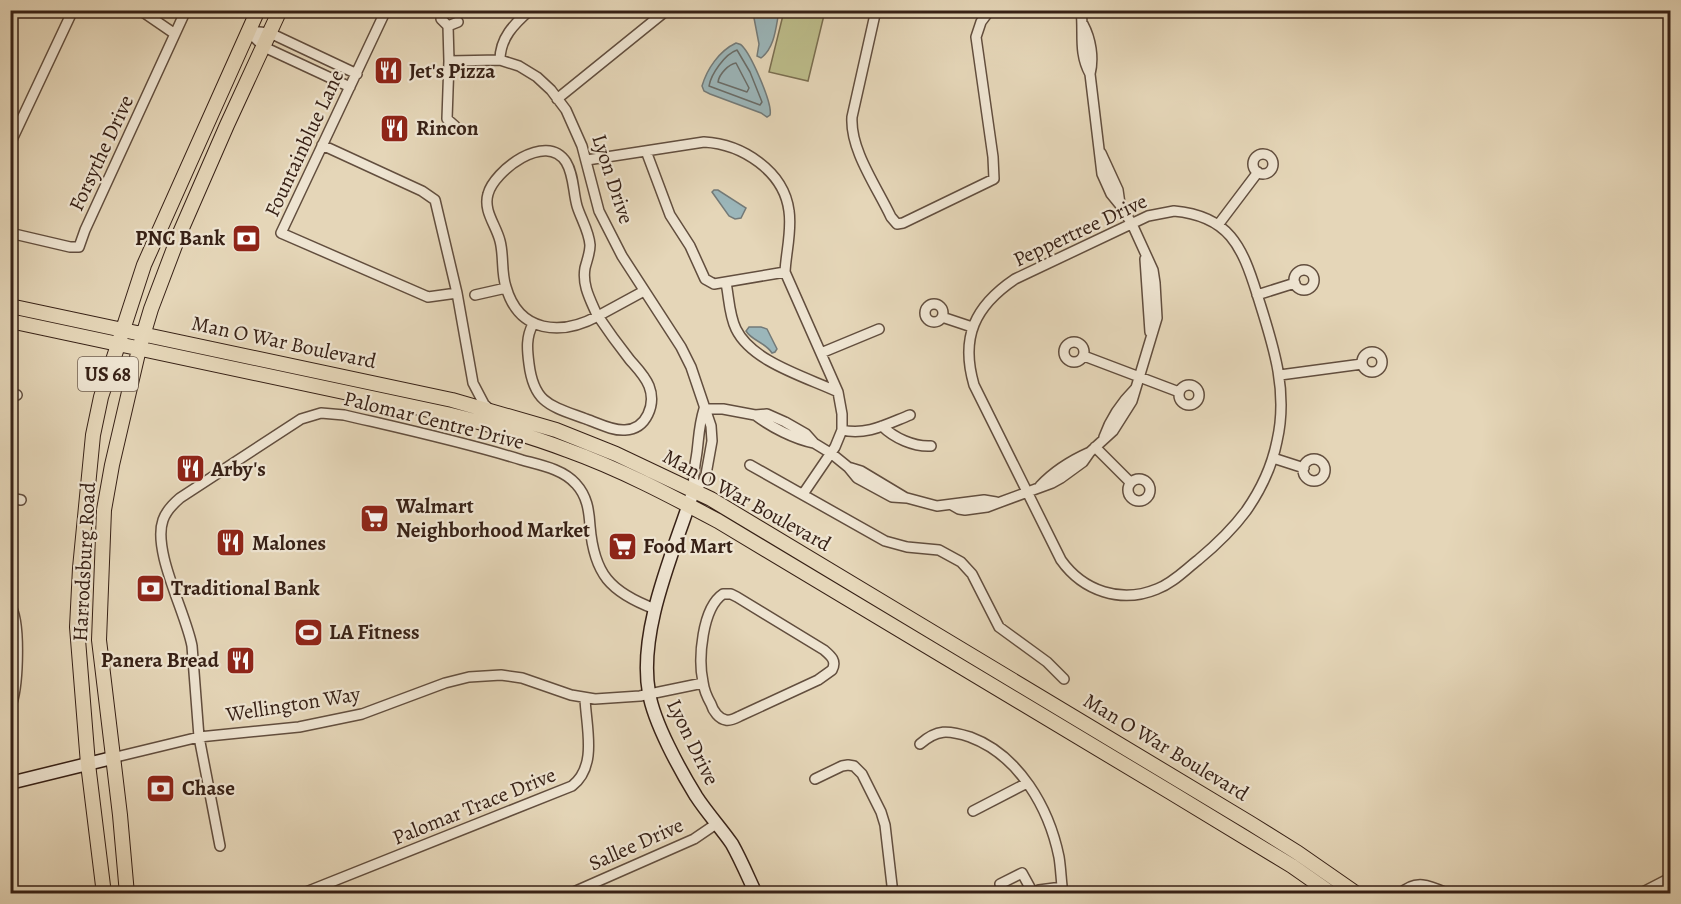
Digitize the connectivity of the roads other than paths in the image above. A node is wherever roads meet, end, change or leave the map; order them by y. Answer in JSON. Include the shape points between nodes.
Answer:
{"nodes":[{"id":1,"x":73,"y":10,"type":"edge"},
{"id":2,"x":140,"y":10,"type":"edge"},
{"id":3,"x":186,"y":10,"type":"edge"},
{"id":4,"x":258,"y":10,"type":"edge"},
{"id":5,"x":280,"y":10,"type":"edge"},
{"id":6,"x":386,"y":10,"type":"edge"},
{"id":7,"x":530,"y":10,"type":"edge"},
{"id":8,"x":667,"y":10,"type":"edge"},
{"id":9,"x":876,"y":10,"type":"edge"},
{"id":10,"x":990,"y":10,"type":"edge"},
{"id":11,"x":1081,"y":10,"type":"edge"},
{"id":12,"x":449,"y":23,"type":"dead end"},
{"id":13,"x":248,"y":31,"type":"junction"},
{"id":14,"x":270,"y":33,"type":"junction"},
{"id":15,"x":175,"y":34,"type":"junction"},
{"id":16,"x":264,"y":47,"type":"junction"},
{"id":17,"x":500,"y":60,"type":"junction"},
{"id":18,"x":449,"y":61,"type":"junction"},
{"id":19,"x":357,"y":74,"type":"junction"},
{"id":20,"x":350,"y":87,"type":"junction"},
{"id":21,"x":557,"y":99,"type":"junction"},
{"id":22,"x":447,"y":119,"type":"junction"},
{"id":23,"x":438,"y":123,"type":"dead end"},
{"id":24,"x":455,"y":126,"type":"dead end"},
{"id":25,"x":10,"y":144,"type":"edge"},
{"id":26,"x":322,"y":145,"type":"junction"},
{"id":27,"x":646,"y":151,"type":"junction"},
{"id":28,"x":587,"y":160,"type":"junction"},
{"id":29,"x":1258,"y":172,"type":"dead end"},
{"id":30,"x":1132,"y":224,"type":"junction"},
{"id":31,"x":1218,"y":225,"type":"junction"},
{"id":32,"x":10,"y":233,"type":"edge"},
{"id":33,"x":785,"y":272,"type":"junction"},
{"id":34,"x":726,"y":283,"type":"junction"},
{"id":35,"x":1295,"y":283,"type":"dead end"},
{"id":36,"x":506,"y":288,"type":"junction"},
{"id":37,"x":644,"y":291,"type":"junction"},
{"id":38,"x":457,"y":293,"type":"junction"},
{"id":39,"x":475,"y":296,"type":"dead end"},
{"id":40,"x":1257,"y":296,"type":"junction"},
{"id":41,"x":10,"y":306,"type":"edge"},
{"id":42,"x":598,"y":316,"type":"junction"},
{"id":43,"x":942,"y":316,"type":"dead end"},
{"id":44,"x":10,"y":321,"type":"edge"},
{"id":45,"x":533,"y":324,"type":"junction"},
{"id":46,"x":972,"y":327,"type":"junction"},
{"id":47,"x":122,"y":329,"type":"junction"},
{"id":48,"x":879,"y":329,"type":"dead end"},
{"id":49,"x":144,"y":333,"type":"junction"},
{"id":50,"x":117,"y":345,"type":"junction"},
{"id":51,"x":139,"y":349,"type":"junction"},
{"id":52,"x":821,"y":353,"type":"junction"},
{"id":53,"x":1084,"y":356,"type":"dead end"},
{"id":54,"x":1362,"y":364,"type":"dead end"},
{"id":55,"x":1280,"y":375,"type":"junction"},
{"id":56,"x":1139,"y":378,"type":"junction"},
{"id":57,"x":473,"y":383,"type":"junction"},
{"id":58,"x":838,"y":392,"type":"junction"},
{"id":59,"x":1179,"y":392,"type":"dead end"},
{"id":60,"x":463,"y":403,"type":"junction"},
{"id":61,"x":704,"y":409,"type":"junction"},
{"id":62,"x":490,"y":410,"type":"junction"},
{"id":63,"x":910,"y":415,"type":"dead end"},
{"id":64,"x":882,"y":426,"type":"junction"},
{"id":65,"x":842,"y":430,"type":"junction"},
{"id":66,"x":931,"y":446,"type":"dead end"},
{"id":67,"x":1093,"y":450,"type":"junction"},
{"id":68,"x":832,"y":454,"type":"junction"},
{"id":69,"x":1273,"y":458,"type":"junction"},
{"id":70,"x":750,"y":465,"type":"dead end"},
{"id":71,"x":1304,"y":468,"type":"dead end"},
{"id":72,"x":1130,"y":482,"type":"dead end"},
{"id":73,"x":694,"y":490,"type":"junction"},
{"id":74,"x":1027,"y":492,"type":"junction"},
{"id":75,"x":803,"y":494,"type":"junction"},
{"id":76,"x":689,"y":506,"type":"junction"},
{"id":77,"x":10,"y":604,"type":"edge"},
{"id":78,"x":655,"y":609,"type":"junction"},
{"id":79,"x":1064,"y":679,"type":"dead end"},
{"id":80,"x":703,"y":682,"type":"junction"},
{"id":81,"x":649,"y":694,"type":"junction"},
{"id":82,"x":585,"y":698,"type":"junction"},
{"id":83,"x":12,"y":703,"type":"dead end"},
{"id":84,"x":199,"y":737,"type":"junction"},
{"id":85,"x":920,"y":744,"type":"dead end"},
{"id":86,"x":112,"y":758,"type":"junction"},
{"id":87,"x":88,"y":764,"type":"junction"},
{"id":88,"x":814,"y":779,"type":"dead end"},
{"id":89,"x":10,"y":783,"type":"edge"},
{"id":90,"x":1027,"y":783,"type":"junction"},
{"id":91,"x":973,"y":811,"type":"dead end"},
{"id":92,"x":716,"y":824,"type":"junction"},
{"id":93,"x":220,"y":846,"type":"dead end"},
{"id":94,"x":1671,"y":878,"type":"edge"},
{"id":95,"x":1063,"y":890,"type":"edge"},
{"id":96,"x":1033,"y":893,"type":"edge"},
{"id":97,"x":104,"y":894,"type":"edge"},
{"id":98,"x":127,"y":894,"type":"edge"},
{"id":99,"x":301,"y":894,"type":"edge"},
{"id":100,"x":569,"y":894,"type":"edge"},
{"id":101,"x":756,"y":894,"type":"edge"},
{"id":102,"x":893,"y":894,"type":"edge"},
{"id":103,"x":1005,"y":894,"type":"edge"},
{"id":104,"x":1332,"y":894,"type":"edge"},
{"id":105,"x":1357,"y":894,"type":"edge"},
{"id":106,"x":1400,"y":894,"type":"edge"},
{"id":107,"x":1449,"y":894,"type":"edge"},
{"id":108,"x":1639,"y":894,"type":"edge"}],
"edges":[{"from":1,"to":25,"type":"street"},
{"from":2,"to":15,"type":"street"},
{"from":3,"to":15,"type":"street","name":"Forsythe Drive"},
{"from":4,"to":13,"type":"main road","name":"Harrodsburg Road","number":"US 68"},
{"from":5,"to":14,"type":"main road","name":"Harrodsburg Road","number":"US 68"},
{"from":6,"to":19,"type":"street","name":"Fountainblue Lane"},
{"from":7,"to":17,"type":"street","via":[[509,31]]},
{"from":8,"to":21,"type":"street"},
{"from":9,"to":10,"type":"street","via":[[851,127],[855,144],[897,224],[993,179],[976,37]]},
{"from":11,"to":30,"type":"street","via":[[1093,63],[1090,74],[1100,151],[1118,190],[1120,205]]},
{"from":12,"to":18,"type":"street"},
{"from":13,"to":14,"type":"street"},
{"from":13,"to":16,"type":"street"},
{"from":13,"to":47,"type":"main road","name":"Harrodsburg Road","number":"US 68","via":[[144,265]]},
{"from":14,"to":16,"type":"main road","name":"Harrodsburg Road","number":"US 68"},
{"from":14,"to":19,"type":"street"},
{"from":15,"to":32,"type":"street","name":"Forsythe Drive","via":[[79,247]]},
{"from":16,"to":20,"type":"street"},
{"from":16,"to":49,"type":"main road","name":"Harrodsburg Road","number":"US 68","via":[[179,236]]},
{"from":17,"to":18,"type":"street","name":"Lyon Drive"},
{"from":17,"to":21,"type":"street","name":"Lyon Drive","via":[[537,77]]},
{"from":18,"to":22,"type":"street"},
{"from":19,"to":20,"type":"street","name":"Fountainblue Lane"},
{"from":20,"to":26,"type":"street","name":"Fountainblue Lane"},
{"from":21,"to":28,"type":"street","name":"Lyon Drive","via":[[578,134]]},
{"from":22,"to":23,"type":"street"},
{"from":22,"to":24,"type":"street"},
{"from":26,"to":38,"type":"street","via":[[435,200]]},
{"from":26,"to":38,"type":"street","name":"Fountainblue Lane","via":[[281,233],[428,297]]},
{"from":27,"to":28,"type":"street"},
{"from":27,"to":33,"type":"street","via":[[711,143],[731,148],[762,165],[780,183],[789,209]]},
{"from":27,"to":34,"type":"street","via":[[664,202],[705,279],[714,284]]},
{"from":28,"to":37,"type":"street","name":"Lyon Drive","via":[[598,211]]},
{"from":29,"to":31,"type":"street"},
{"from":30,"to":31,"type":"street","name":"Peppertree Drive","via":[[1154,214],[1174,211],[1199,215]]},
{"from":30,"to":46,"type":"street","name":"Peppertree Drive","via":[[1015,279],[990,298]]},
{"from":30,"to":56,"type":"street","via":[[1145,256],[1150,333]]},
{"from":31,"to":40,"type":"street","name":"Peppertree Drive","via":[[1245,256]]},
{"from":33,"to":34,"type":"street"},
{"from":33,"to":52,"type":"street"},
{"from":34,"to":58,"type":"street","via":[[735,327],[755,352]]},
{"from":35,"to":40,"type":"street"},
{"from":36,"to":39,"type":"street"},
{"from":36,"to":42,"type":"street","via":[[500,240],[488,214],[488,194],[495,180],[526,156],[540,149],[551,151],[565,160],[587,229],[590,244],[585,285]]},
{"from":36,"to":45,"type":"street","via":[[513,304]]},
{"from":37,"to":42,"type":"street"},
{"from":37,"to":61,"type":"street","name":"Lyon Drive","via":[[681,347]]},
{"from":38,"to":57,"type":"street"},
{"from":40,"to":55,"type":"street","name":"Peppertree Drive"},
{"from":41,"to":47,"type":"main road","name":"Man O War Boulevard"},
{"from":42,"to":45,"type":"street","via":[[560,328]]},
{"from":42,"to":45,"type":"street","via":[[649,386],[652,403],[648,416],[631,429],[600,424],[540,397],[531,379],[527,352]]},
{"from":43,"to":46,"type":"street"},
{"from":44,"to":50,"type":"main road","name":"Man O War Boulevard"},
{"from":46,"to":74,"type":"street","name":"Peppertree Drive","via":[[969,358],[974,385]]},
{"from":47,"to":49,"type":"main road","name":"Man O War Boulevard"},
{"from":47,"to":50,"type":"main road","name":"Harrodsburg Road","number":"US 68"},
{"from":48,"to":52,"type":"street"},
{"from":49,"to":51,"type":"main road","name":"Harrodsburg Road","number":"US 68"},
{"from":49,"to":60,"type":"main road","name":"Man O War Boulevard"},
{"from":50,"to":51,"type":"main road","name":"Man O War Boulevard"},
{"from":50,"to":87,"type":"main road","name":"Harrodsburg Road","number":"US 68","via":[[93,435],[80,568],[77,627]]},
{"from":51,"to":76,"type":"main road","name":"Man O War Boulevard","via":[[510,431],[604,464]]},
{"from":51,"to":86,"type":"main road","name":"Harrodsburg Road","number":"US 68","via":[[104,510],[99,640]]},
{"from":52,"to":58,"type":"street"},
{"from":53,"to":56,"type":"street"},
{"from":54,"to":55,"type":"street"},
{"from":55,"to":69,"type":"street","name":"Peppertree Drive","via":[[1280,425]]},
{"from":56,"to":59,"type":"street"},
{"from":56,"to":67,"type":"street"},
{"from":57,"to":60,"type":"street"},
{"from":57,"to":62,"type":"street"},
{"from":58,"to":65,"type":"street"},
{"from":60,"to":62,"type":"main road","name":"Man O War Boulevard"},
{"from":61,"to":68,"type":"street","via":[[755,415]]},
{"from":61,"to":73,"type":"street","name":"Lyon Drive","via":[[692,475]]},
{"from":62,"to":73,"type":"main road","name":"Man O War Boulevard","via":[[590,443]]},
{"from":63,"to":64,"type":"street"},
{"from":64,"to":65,"type":"street","via":[[859,433]]},
{"from":64,"to":66,"type":"street","via":[[916,445]]},
{"from":65,"to":68,"type":"street"},
{"from":67,"to":72,"type":"street"},
{"from":67,"to":74,"type":"street"},
{"from":68,"to":74,"type":"street","via":[[869,486],[892,497],[937,506],[996,502]]},
{"from":68,"to":75,"type":"street"},
{"from":69,"to":71,"type":"street"},
{"from":69,"to":74,"type":"street","name":"Peppertree Drive","via":[[1257,493],[1226,536],[1168,584],[1137,595],[1105,593],[1075,577],[1061,560]]},
{"from":70,"to":75,"type":"street"},
{"from":73,"to":76,"type":"street","name":"Lyon Drive"},
{"from":73,"to":105,"type":"main road","name":"Man O War Boulevard","via":[[1250,823]]},
{"from":75,"to":79,"type":"street","via":[[885,541],[907,548],[939,550],[962,562],[999,627]]},
{"from":76,"to":78,"type":"street","name":"Lyon Drive"},
{"from":76,"to":104,"type":"main road","name":"Man O War Boulevard","via":[[1170,792]]},
{"from":77,"to":83,"type":"street","via":[[15,615],[17,678]]},
{"from":78,"to":81,"type":"street","name":"Lyon Drive","via":[[647,651]]},
{"from":78,"to":84,"type":"street","name":"Palomar Centre Drive","via":[[616,590],[598,567],[587,502],[568,477],[507,455],[407,429],[329,413],[307,416],[180,498],[163,519],[161,533],[169,578],[192,646]]},
{"from":80,"to":80,"type":"street","via":[[716,713],[731,720],[827,676],[834,664],[824,650],[737,597],[723,594],[712,606],[704,634]]},
{"from":80,"to":81,"type":"street","name":"Wellington Way"},
{"from":81,"to":82,"type":"street","name":"Wellington Way"},
{"from":81,"to":92,"type":"street","name":"Lyon Drive","via":[[683,772]]},
{"from":82,"to":84,"type":"street","name":"Wellington Way","via":[[522,678],[469,677],[351,717],[299,727]]},
{"from":82,"to":99,"type":"street","name":"Palomar Trace Drive","via":[[588,765],[572,786]]},
{"from":84,"to":86,"type":"street","name":"Wellington Way"},
{"from":84,"to":93,"type":"street","name":"Palomar Centre Drive"},
{"from":85,"to":90,"type":"street","via":[[939,732],[968,736],[1000,753]]},
{"from":86,"to":87,"type":"street","name":"Wellington Way"},
{"from":86,"to":98,"type":"main road","name":"Harrodsburg Road","number":"US 68"},
{"from":87,"to":89,"type":"street","name":"Wellington Way"},
{"from":87,"to":97,"type":"main road","name":"Harrodsburg Road","number":"US 68"},
{"from":88,"to":102,"type":"street","via":[[842,766],[854,766],[862,774],[885,825]]},
{"from":90,"to":91,"type":"street"},
{"from":90,"to":95,"type":"street","via":[[1054,837]]},
{"from":92,"to":100,"type":"street","name":"Sallee Drive","via":[[694,839]]},
{"from":92,"to":101,"type":"street","name":"Lyon Drive","via":[[731,844]]},
{"from":94,"to":108,"type":"street"},
{"from":95,"to":96,"type":"street"},
{"from":96,"to":103,"type":"street","via":[[1022,873],[1000,884]]},
{"from":106,"to":107,"type":"street","via":[[1409,886],[1421,884]]}]}
